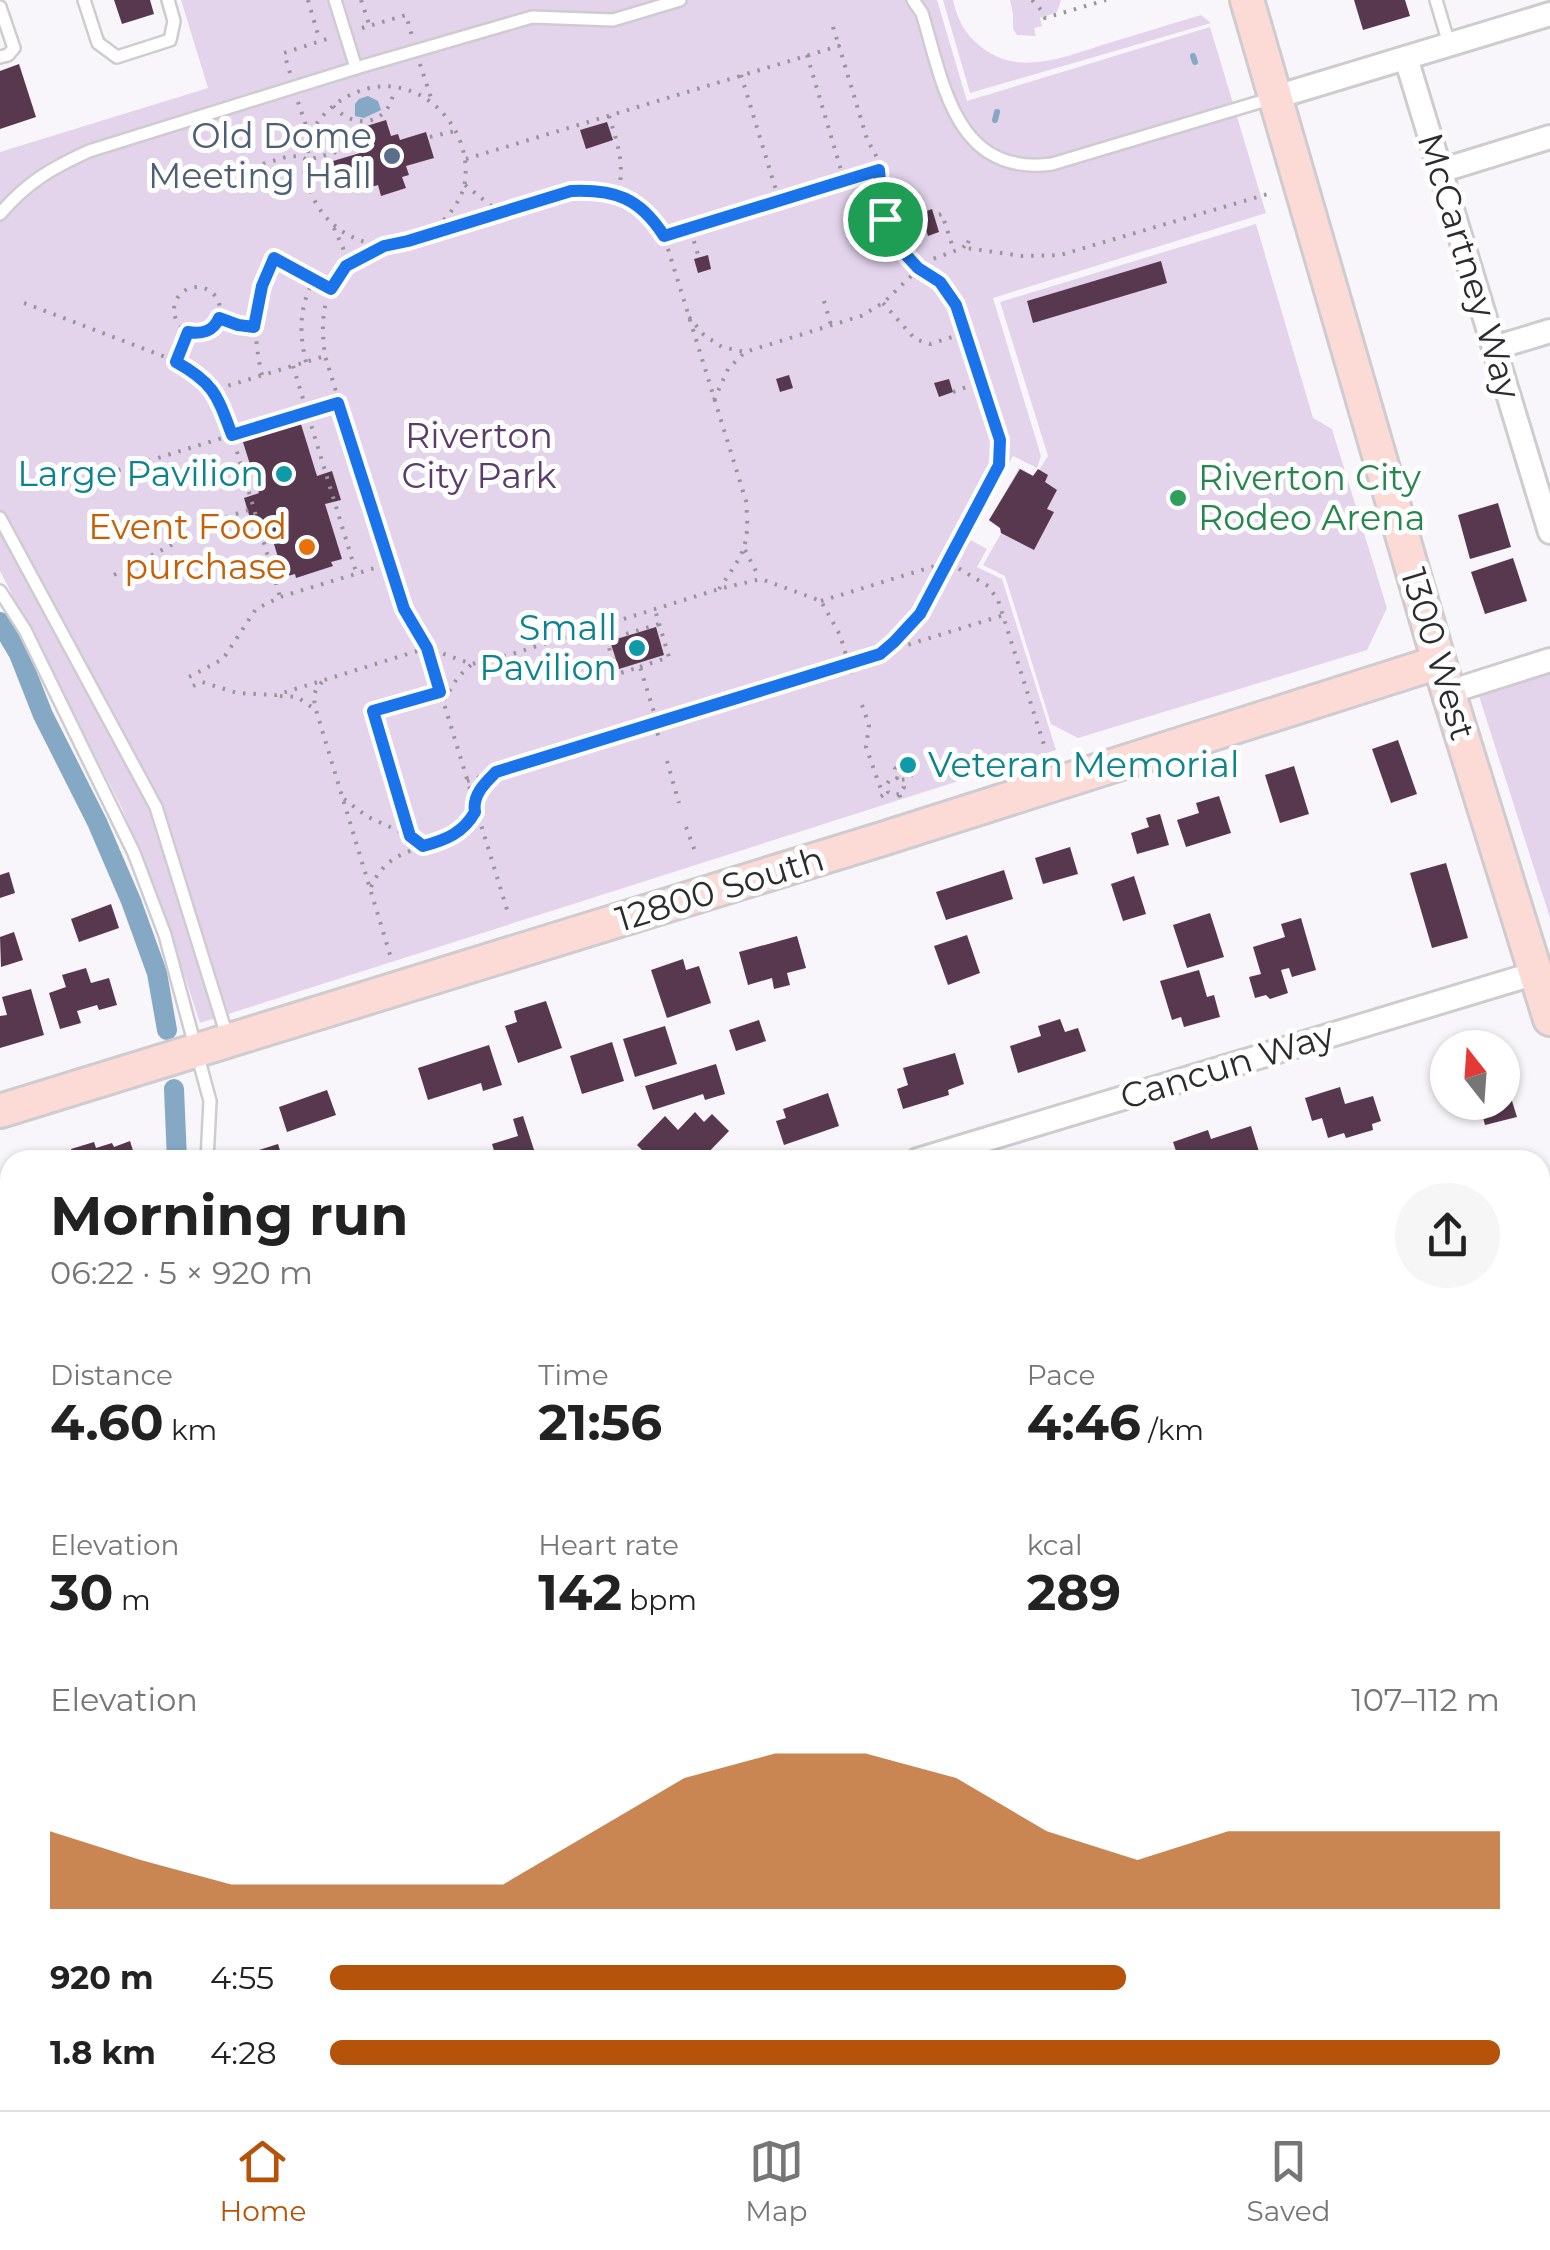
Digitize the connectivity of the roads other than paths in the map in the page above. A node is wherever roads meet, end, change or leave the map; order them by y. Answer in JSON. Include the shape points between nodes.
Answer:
{"nodes":[{"id":1,"x":84,"y":0,"type":"edge"},
{"id":2,"x":168,"y":0,"type":"edge"},
{"id":3,"x":335,"y":0,"type":"edge"},
{"id":4,"x":680,"y":0,"type":"edge"},
{"id":5,"x":913,"y":0,"type":"edge"},
{"id":6,"x":1247,"y":0,"type":"edge"},
{"id":7,"x":1436,"y":0,"type":"edge"},
{"id":8,"x":0,"y":6,"type":"edge"},
{"id":9,"x":1550,"y":14,"type":"edge"},
{"id":10,"x":1450,"y":44,"type":"junction"},
{"id":11,"x":0,"y":57,"type":"edge"},
{"id":12,"x":1406,"y":58,"type":"junction"},
{"id":13,"x":356,"y":68,"type":"junction"},
{"id":14,"x":1276,"y":97,"type":"junction"},
{"id":15,"x":1550,"y":138,"type":"edge"},
{"id":16,"x":1440,"y":171,"type":"junction"},
{"id":17,"x":0,"y":214,"type":"edge"},
{"id":18,"x":1550,"y":331,"type":"edge"},
{"id":19,"x":1494,"y":348,"type":"junction"},
{"id":20,"x":0,"y":518,"type":"edge"},
{"id":21,"x":1550,"y":529,"type":"edge"},
{"id":22,"x":0,"y":591,"type":"edge"},
{"id":23,"x":1550,"y":660,"type":"edge"},
{"id":24,"x":1444,"y":677,"type":"junction"},
{"id":25,"x":1536,"y":972,"type":"junction"},
{"id":26,"x":1550,"y":1019,"type":"edge"},
{"id":27,"x":228,"y":1041,"type":"junction"},
{"id":28,"x":195,"y":1051,"type":"junction"},
{"id":29,"x":0,"y":1111,"type":"edge"},
{"id":30,"x":208,"y":1150,"type":"edge"},
{"id":31,"x":951,"y":1150,"type":"edge"}],
"edges":[{"from":1,"to":2,"type":"lane","via":[[98,43],[117,57],[170,40]]},
{"from":3,"to":13,"type":"lane"},
{"from":4,"to":13,"type":"lane","via":[[613,20],[532,17]]},
{"from":5,"to":14,"type":"lane","via":[[958,122],[981,148],[1006,161],[1052,164]]},
{"from":6,"to":14,"type":"street","name":"1300 West"},
{"from":7,"to":10,"type":"lane"},
{"from":8,"to":11,"type":"lane","via":[[14,48]]},
{"from":9,"to":10,"type":"street"},
{"from":10,"to":12,"type":"street"},
{"from":12,"to":14,"type":"street"},
{"from":12,"to":16,"type":"street","name":"McCartney Way"},
{"from":13,"to":17,"type":"lane","via":[[89,151],[51,168]]},
{"from":14,"to":24,"type":"street","name":"1300 West"},
{"from":15,"to":16,"type":"street"},
{"from":16,"to":19,"type":"street","name":"McCartney Way"},
{"from":18,"to":19,"type":"street"},
{"from":19,"to":21,"type":"street","name":"McCartney Way"},
{"from":20,"to":27,"type":"lane","via":[[156,807]]},
{"from":22,"to":28,"type":"lane","via":[[134,852],[165,935]]},
{"from":23,"to":24,"type":"street"},
{"from":24,"to":25,"type":"street","name":"1300 West"},
{"from":24,"to":27,"type":"street","name":"12800 South","via":[[1028,794]]},
{"from":25,"to":26,"type":"street","name":"1300 West"},
{"from":25,"to":31,"type":"street","name":"Cancun Way"},
{"from":27,"to":28,"type":"street","name":"12800 South"},
{"from":28,"to":29,"type":"street","name":"12800 South"},
{"from":28,"to":30,"type":"lane","via":[[210,1101]]}]}
